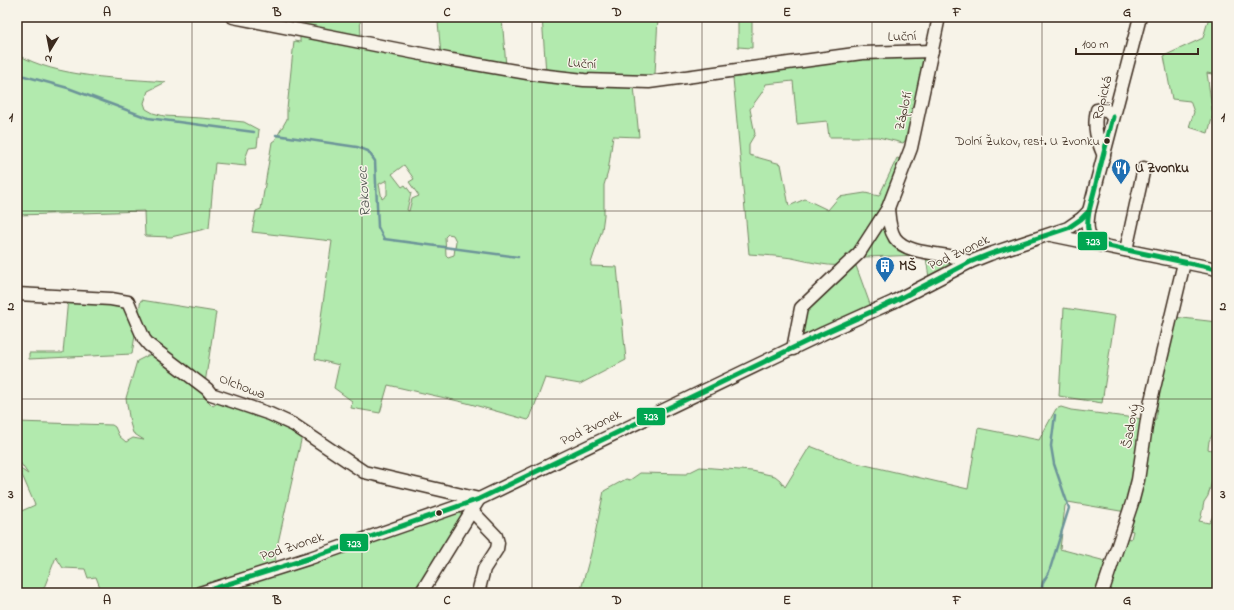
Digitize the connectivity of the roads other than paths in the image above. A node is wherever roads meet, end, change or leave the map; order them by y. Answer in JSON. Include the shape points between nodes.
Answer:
{"nodes":[{"id":1,"x":233,"y":17,"type":"edge"},
{"id":2,"x":939,"y":17,"type":"edge"},
{"id":3,"x":1140,"y":17,"type":"edge"},
{"id":4,"x":932,"y":51,"type":"junction"},
{"id":5,"x":1113,"y":117,"type":"junction"},
{"id":6,"x":1104,"y":156,"type":"junction"},
{"id":7,"x":1144,"y":168,"type":"dead end"},
{"id":8,"x":888,"y":208,"type":"junction"},
{"id":9,"x":1089,"y":211,"type":"junction"},
{"id":10,"x":1049,"y":234,"type":"junction"},
{"id":11,"x":1094,"y":243,"type":"junction"},
{"id":12,"x":1126,"y":250,"type":"junction"},
{"id":13,"x":970,"y":262,"type":"junction"},
{"id":14,"x":1184,"y":263,"type":"junction"},
{"id":15,"x":1217,"y":269,"type":"edge"},
{"id":16,"x":17,"y":294,"type":"edge"},
{"id":17,"x":793,"y":349,"type":"junction"},
{"id":18,"x":479,"y":499,"type":"junction"},
{"id":19,"x":472,"y":511,"type":"junction"},
{"id":20,"x":200,"y":593,"type":"edge"},
{"id":21,"x":421,"y":593,"type":"edge"},
{"id":22,"x":478,"y":593,"type":"edge"},
{"id":23,"x":1102,"y":593,"type":"edge"}],
"edges":[{"from":1,"to":4,"type":"street","name":"Luční","via":[[500,68],[584,80],[649,82],[862,53]]},
{"from":2,"to":4,"type":"street","name":"Záplotí"},
{"from":3,"to":5,"type":"street","name":"Ropická"},
{"from":4,"to":8,"type":"street","name":"Záplotí","via":[[911,148]]},
{"from":5,"to":6,"type":"street","name":"Ropická"},
{"from":5,"to":6,"type":"street","via":[[1106,109],[1097,110],[1094,120]]},
{"from":6,"to":9,"type":"street","name":"Ropická"},
{"from":7,"to":12,"type":"street"},
{"from":8,"to":13,"type":"street","name":"Záplotí","via":[[891,228],[901,244]]},
{"from":8,"to":17,"type":"street","name":"Záplotí","via":[[859,253],[801,308]]},
{"from":9,"to":10,"type":"street","name":"Pod Zvonek","via":[[1068,228]]},
{"from":9,"to":11,"type":"street","via":[[1087,226],[1089,237]]},
{"from":10,"to":11,"type":"street"},
{"from":10,"to":13,"type":"street","name":"Pod Zvonek"},
{"from":11,"to":12,"type":"street"},
{"from":12,"to":14,"type":"street"},
{"from":13,"to":17,"type":"street","name":"Pod Zvonek"},
{"from":14,"to":15,"type":"street"},
{"from":14,"to":23,"type":"street","name":"Šadový","via":[[1148,413],[1138,480]]},
{"from":16,"to":18,"type":"street","name":"Olchowa","via":[[128,302],[149,345],[211,394],[294,425],[364,472]]},
{"from":17,"to":18,"type":"street","name":"Pod Zvonek"},
{"from":18,"to":19,"type":"street"},
{"from":18,"to":20,"type":"street","name":"Pod Zvonek"},
{"from":19,"to":21,"type":"street"},
{"from":19,"to":22,"type":"street","via":[[496,536],[498,543],[484,569]]}]}
